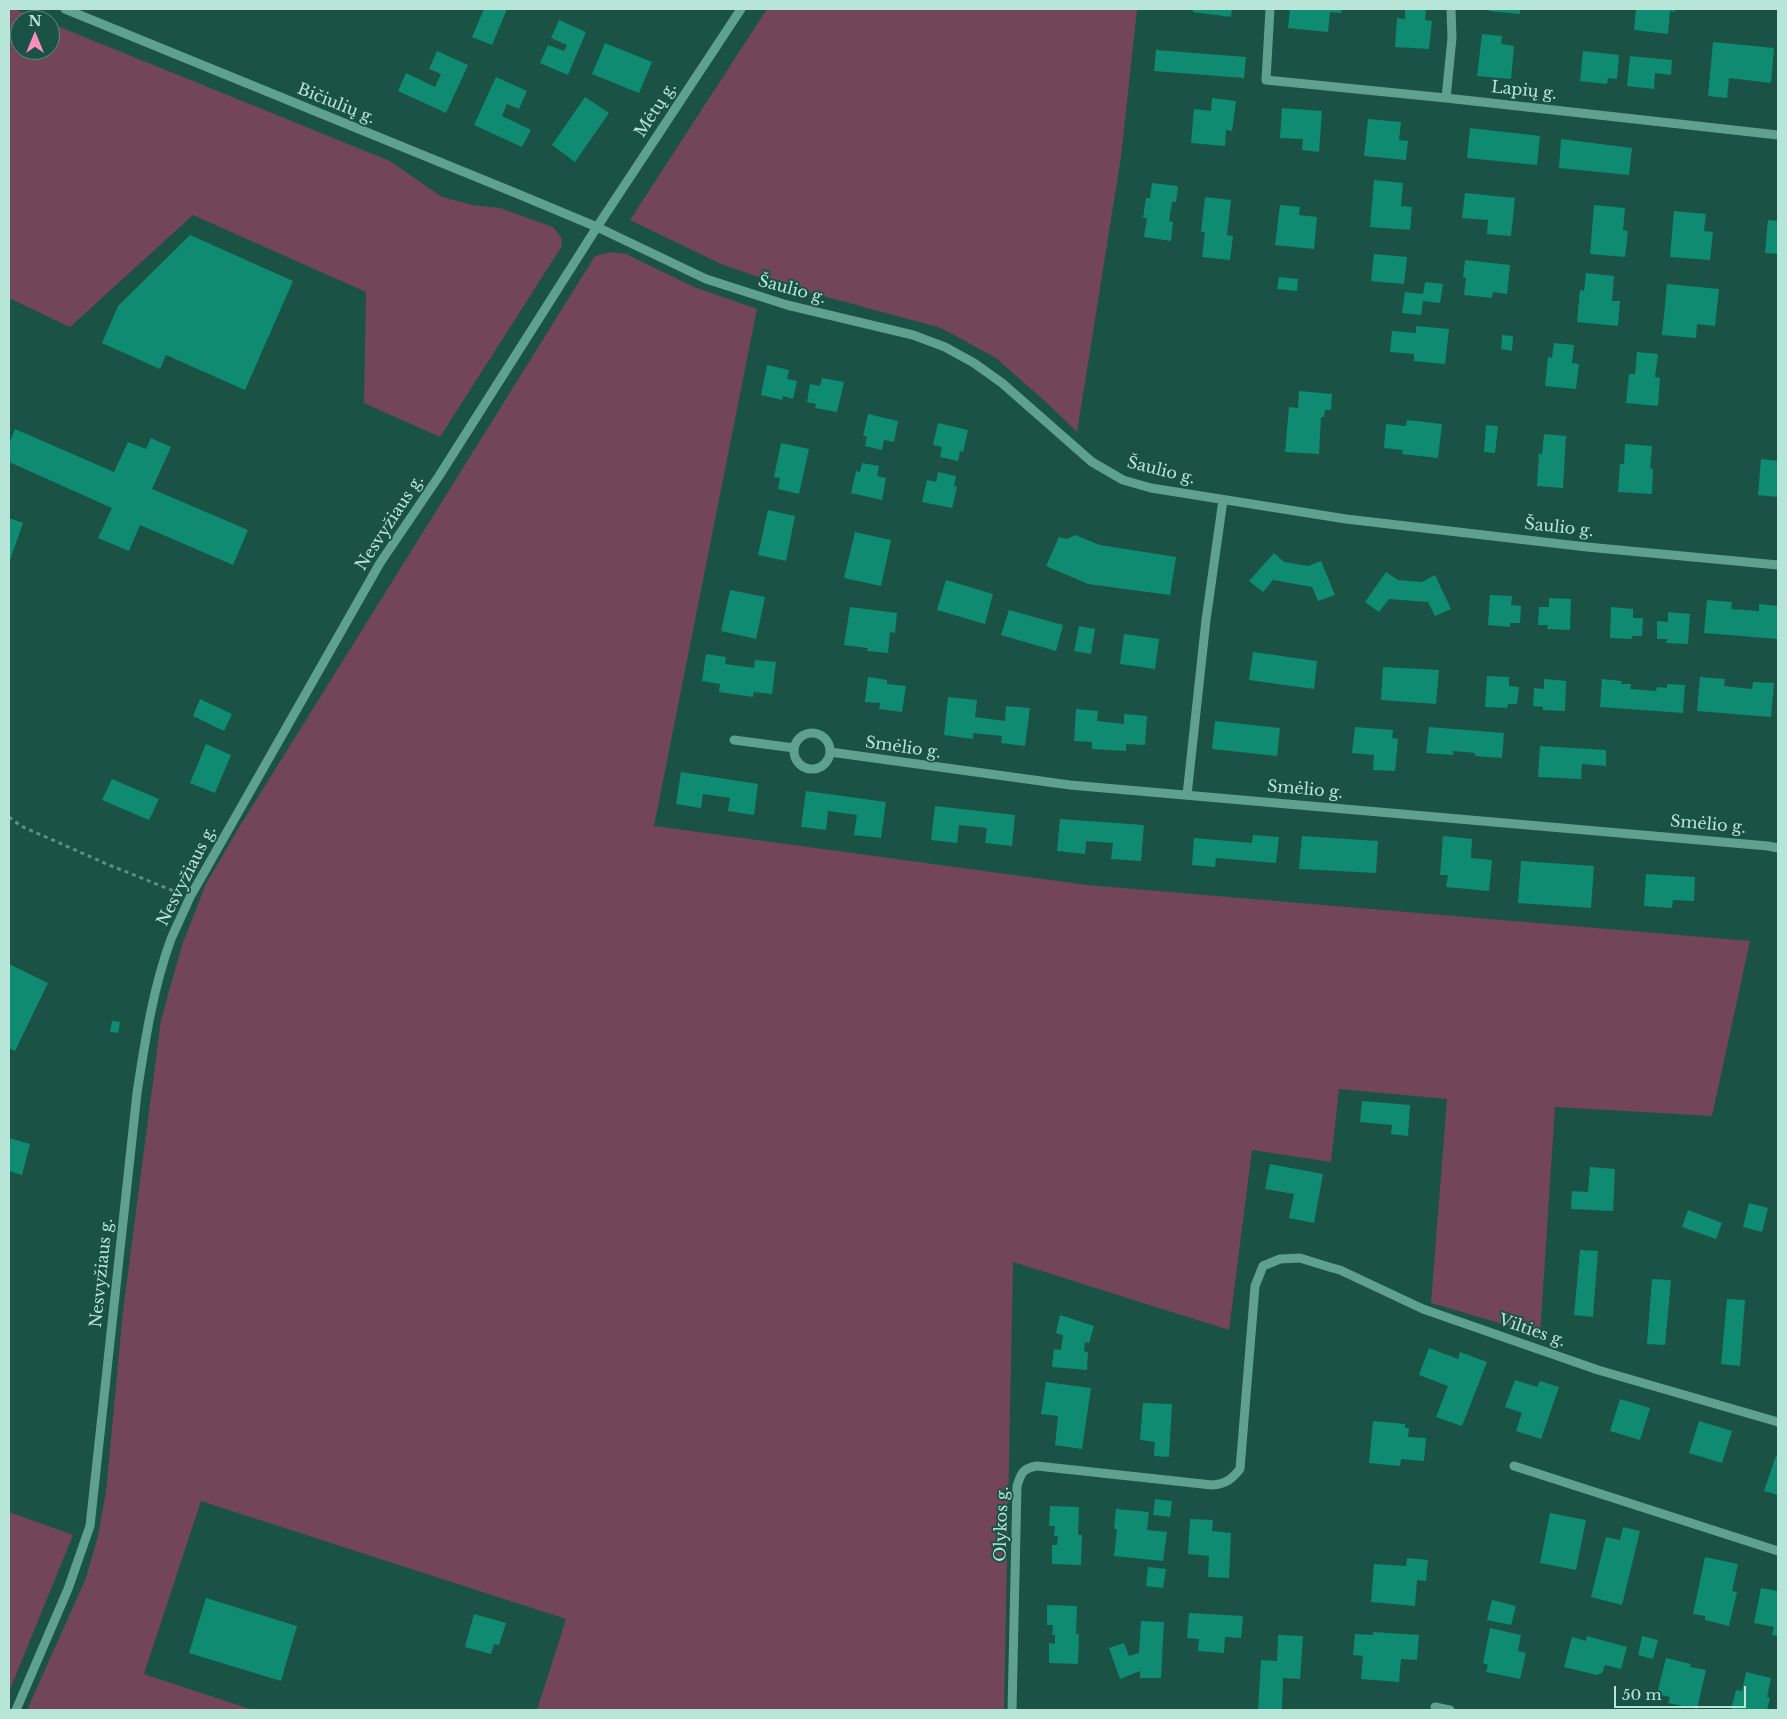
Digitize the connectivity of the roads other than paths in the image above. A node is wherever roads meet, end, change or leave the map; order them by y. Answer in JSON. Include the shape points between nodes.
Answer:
{"nodes":[{"id":1,"x":65,"y":9,"type":"edge"},
{"id":2,"x":741,"y":9,"type":"edge"},
{"id":3,"x":1270,"y":9,"type":"edge"},
{"id":4,"x":1451,"y":9,"type":"edge"},
{"id":5,"x":1446,"y":98,"type":"junction"},
{"id":6,"x":1778,"y":135,"type":"edge"},
{"id":7,"x":597,"y":228,"type":"junction"},
{"id":8,"x":1223,"y":500,"type":"junction"},
{"id":9,"x":1778,"y":565,"type":"edge"},
{"id":10,"x":734,"y":740,"type":"dead end"},
{"id":11,"x":794,"y":748,"type":"junction"},
{"id":12,"x":830,"y":752,"type":"junction"},
{"id":13,"x":1187,"y":795,"type":"junction"},
{"id":14,"x":1778,"y":848,"type":"edge"},
{"id":15,"x":1778,"y":1422,"type":"edge"},
{"id":16,"x":1514,"y":1466,"type":"dead end"},
{"id":17,"x":1212,"y":1485,"type":"joint"},
{"id":18,"x":1778,"y":1552,"type":"edge"},
{"id":19,"x":1435,"y":1707,"type":"dead end"},
{"id":20,"x":16,"y":1710,"type":"edge"},
{"id":21,"x":1012,"y":1710,"type":"edge"},
{"id":22,"x":1450,"y":1710,"type":"edge"}],
"edges":[{"from":1,"to":7,"type":"street","name":"Bičiulių g."},
{"from":2,"to":7,"type":"street","name":"Mėtų g."},
{"from":3,"to":5,"type":"street","name":"Lapių g.","via":[[1266,80]]},
{"from":4,"to":5,"type":"street","via":[[1452,38]]},
{"from":5,"to":6,"type":"street","name":"Lapių g."},
{"from":7,"to":8,"type":"street","name":"Šaulio g.","via":[[706,280],[741,292],[913,335],[945,347],[1002,383],[1092,462],[1122,480]]},
{"from":7,"to":20,"type":"street","name":"Nesvyžiaus g.","via":[[380,563],[190,897],[171,940],[157,984],[137,1093],[90,1526],[68,1589]]},
{"from":8,"to":9,"type":"street","name":"Šaulio g.","via":[[1394,525]]},
{"from":8,"to":13,"type":"street"},
{"from":10,"to":11,"type":"street"},
{"from":11,"to":12,"type":"street","via":[[798,739],[814,733],[828,743]]},
{"from":11,"to":12,"type":"street","via":[[797,762],[809,769],[823,765]]},
{"from":12,"to":13,"type":"street","name":"Smėlio g.","via":[[1070,785]]},
{"from":13,"to":14,"type":"street","name":"Smėlio g."},
{"from":15,"to":17,"type":"street","name":"Vilties g.","via":[[1598,1370],[1423,1309],[1340,1270],[1300,1258],[1280,1259],[1263,1266],[1255,1286],[1240,1469],[1231,1480]]},
{"from":16,"to":18,"type":"street"},
{"from":17,"to":21,"type":"street","name":"Olykos g.","via":[[1037,1466],[1026,1468],[1017,1486]]},
{"from":19,"to":22,"type":"street"}]}
